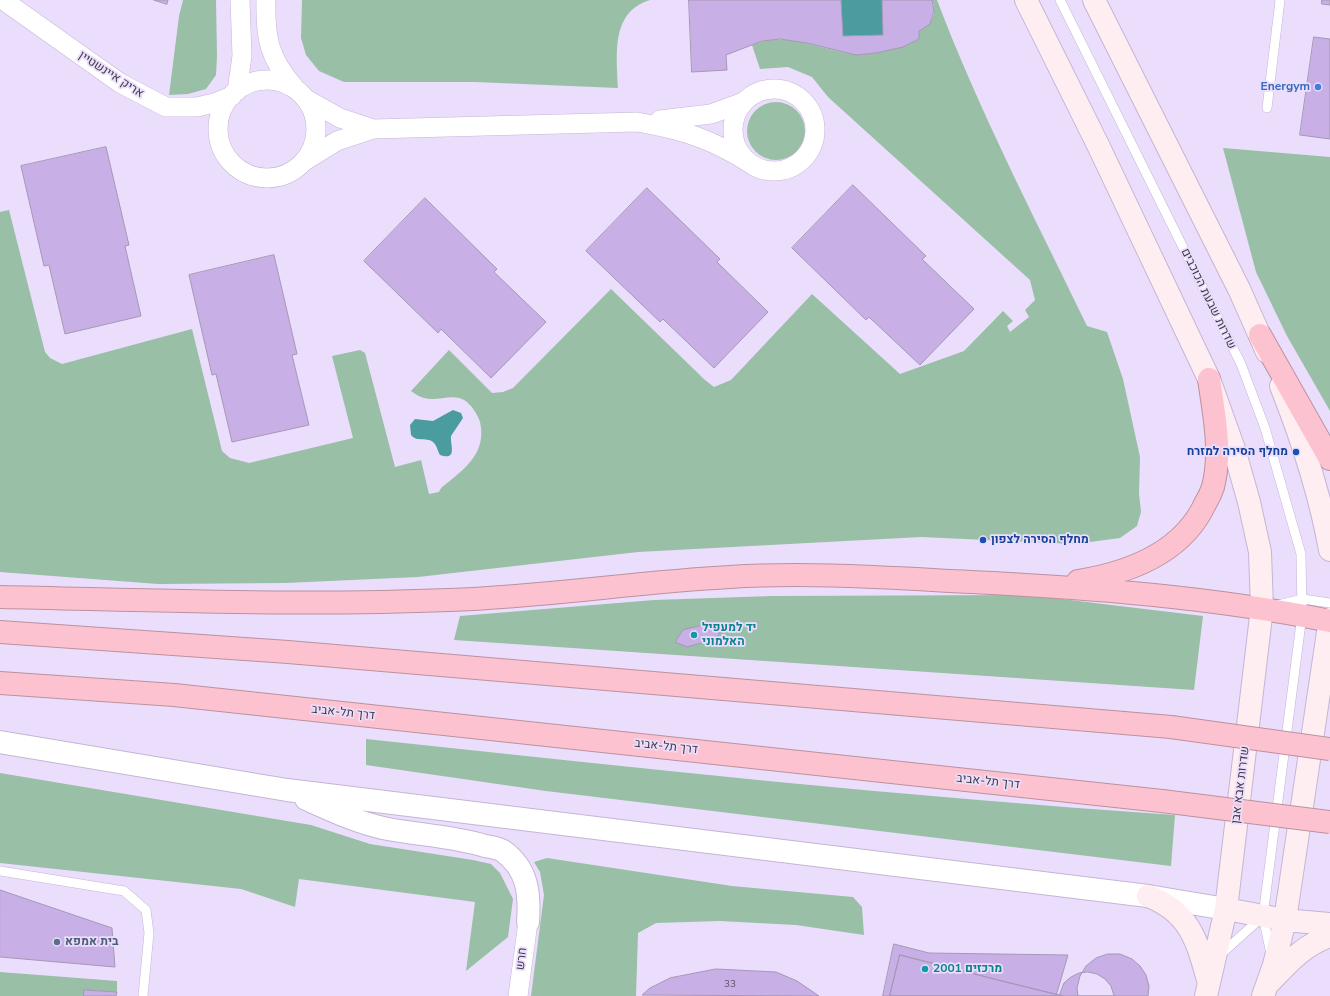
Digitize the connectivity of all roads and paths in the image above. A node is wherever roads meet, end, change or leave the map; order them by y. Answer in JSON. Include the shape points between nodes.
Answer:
{"nodes":[{"id":1,"x":3,"y":0,"type":"edge"},
{"id":2,"x":240,"y":0,"type":"edge"},
{"id":3,"x":266,"y":0,"type":"edge"},
{"id":4,"x":1026,"y":0,"type":"edge"},
{"id":5,"x":1060,"y":0,"type":"edge"},
{"id":6,"x":1094,"y":0,"type":"edge"},
{"id":7,"x":1280,"y":0,"type":"edge"},
{"id":8,"x":234,"y":93,"type":"junction"},
{"id":9,"x":300,"y":94,"type":"junction"},
{"id":10,"x":744,"y":102,"type":"junction"},
{"id":11,"x":1267,"y":108,"type":"dead end"},
{"id":12,"x":642,"y":122,"type":"junction"},
{"id":13,"x":373,"y":129,"type":"junction"},
{"id":14,"x":303,"y":162,"type":"junction"},
{"id":15,"x":751,"y":164,"type":"junction"},
{"id":16,"x":1260,"y":335,"type":"junction"},
{"id":17,"x":1209,"y":379,"type":"junction"},
{"id":18,"x":1330,"y":459,"type":"edge"},
{"id":19,"x":1330,"y":550,"type":"edge"},
{"id":20,"x":1045,"y":586,"type":"junction"},
{"id":21,"x":0,"y":597,"type":"edge"},
{"id":22,"x":1330,"y":603,"type":"edge"},
{"id":23,"x":1303,"y":607,"type":"junction"},
{"id":24,"x":1262,"y":608,"type":"junction"},
{"id":25,"x":1330,"y":620,"type":"edge"},
{"id":26,"x":0,"y":632,"type":"edge"},
{"id":27,"x":0,"y":683,"type":"edge"},
{"id":28,"x":0,"y":742,"type":"edge"},
{"id":29,"x":1330,"y":749,"type":"edge"},
{"id":30,"x":287,"y":790,"type":"junction"},
{"id":31,"x":1330,"y":822,"type":"edge"},
{"id":32,"x":0,"y":872,"type":"edge"},
{"id":33,"x":1148,"y":896,"type":"junction"},
{"id":34,"x":1226,"y":909,"type":"junction"},
{"id":35,"x":1263,"y":916,"type":"junction"},
{"id":36,"x":1285,"y":920,"type":"junction"},
{"id":37,"x":528,"y":922,"type":"joint"},
{"id":38,"x":1330,"y":924,"type":"edge"},
{"id":39,"x":1330,"y":936,"type":"edge"},
{"id":40,"x":1214,"y":960,"type":"junction"},
{"id":41,"x":1268,"y":982,"type":"edge"},
{"id":42,"x":1208,"y":990,"type":"edge"},
{"id":43,"x":143,"y":996,"type":"edge"},
{"id":44,"x":518,"y":996,"type":"edge"}],
"edges":[{"from":1,"to":8,"type":"street","name":"אריק איינשטיין","via":[[120,83],[166,107],[197,108]]},
{"from":2,"to":8,"type":"street","via":[[242,56]]},
{"from":3,"to":9,"type":"street","via":[[266,29],[273,58]]},
{"from":4,"to":17,"type":"main road"},
{"from":5,"to":23,"type":"lane","name":"שדרות שבעת הכוכבים","via":[[1241,364],[1265,428],[1301,554]]},
{"from":6,"to":16,"type":"main road"},
{"from":7,"to":11,"type":"lane"},
{"from":8,"to":9,"type":"street","via":[[251,83],[266,80],[281,82]]},
{"from":8,"to":14,"type":"street","via":[[223,108],[219,130],[225,153],[234,165],[254,176],[269,178],[284,175]]},
{"from":9,"to":13,"type":"street","via":[[340,118]]},
{"from":9,"to":14,"type":"street","via":[[313,112],[316,128],[312,150]]},
{"from":10,"to":12,"type":"street","via":[[706,115]]},
{"from":10,"to":15,"type":"street","via":[[735,119],[734,138],[738,150]]},
{"from":10,"to":15,"type":"street","via":[[760,91],[785,91],[802,100],[810,110],[815,123],[812,148],[805,158],[794,166],[782,171],[769,171]]},
{"from":12,"to":13,"type":"street"},
{"from":12,"to":15,"type":"street","via":[[707,139]]},
{"from":13,"to":14,"type":"street","via":[[337,141]]},
{"from":16,"to":18,"type":"highway"},
{"from":16,"to":19,"type":"main road","via":[[1294,420],[1317,492]]},
{"from":17,"to":20,"type":"highway","via":[[1217,457],[1213,488],[1201,513],[1187,531],[1154,557],[1132,568],[1107,576]]},
{"from":17,"to":24,"type":"main road","via":[[1234,449],[1249,502],[1260,552]]},
{"from":20,"to":21,"type":"highway","via":[[862,576],[793,575],[730,577],[454,600],[380,602]]},
{"from":20,"to":24,"type":"highway"},
{"from":22,"to":23,"type":"lane"},
{"from":23,"to":24,"type":"highway"},
{"from":23,"to":25,"type":"highway"},
{"from":23,"to":35,"type":"lane"},
{"from":24,"to":34,"type":"main road","name":"שדרות אבא אבן"},
{"from":25,"to":36,"type":"main road"},
{"from":26,"to":29,"type":"highway","bridge":true,"via":[[288,652],[1171,727]]},
{"from":27,"to":31,"type":"highway","name":"דרך תל-אביב","bridge":true,"via":[[174,695],[1162,801]]},
{"from":28,"to":30,"type":"street"},
{"from":30,"to":33,"type":"street"},
{"from":30,"to":37,"type":"street","via":[[343,816],[383,828],[472,842],[502,850],[526,882],[530,900]]},
{"from":32,"to":43,"type":"lane","via":[[124,891],[146,910],[149,932]]},
{"from":33,"to":34,"type":"street"},
{"from":33,"to":42,"type":"main road","via":[[1170,906],[1181,916],[1196,940]]},
{"from":34,"to":35,"type":"main road"},
{"from":34,"to":40,"type":"main road","name":"שדרות אבא אבן"},
{"from":35,"to":36,"type":"main road"},
{"from":35,"to":40,"type":"lane"},
{"from":35,"to":41,"type":"lane"},
{"from":36,"to":38,"type":"main road"},
{"from":36,"to":41,"type":"main road"},
{"from":37,"to":44,"type":"street","name":"חרש"},
{"from":39,"to":41,"type":"main road","via":[[1308,946]]},
{"from":40,"to":42,"type":"main road","name":"שדרות אבא אבן"}]}
